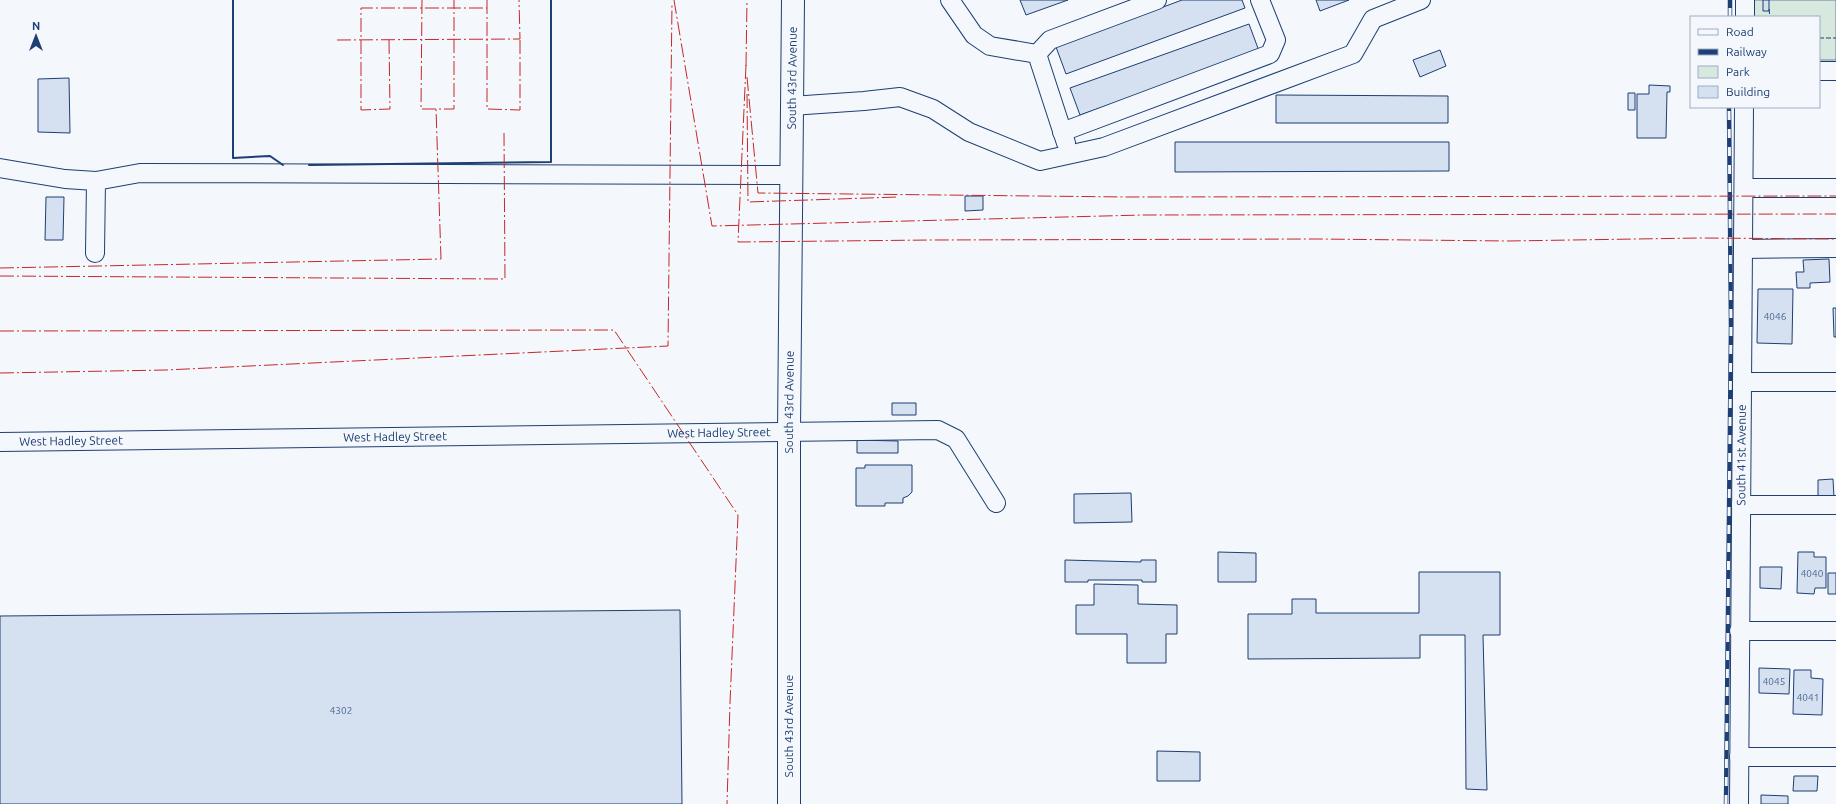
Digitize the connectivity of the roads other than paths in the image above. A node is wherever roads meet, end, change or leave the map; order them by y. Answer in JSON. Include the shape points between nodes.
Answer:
{"nodes":[{"id":1,"x":793,"y":0,"type":"edge"},
{"id":2,"x":950,"y":0,"type":"edge"},
{"id":3,"x":1157,"y":0,"type":"edge"},
{"id":4,"x":1260,"y":0,"type":"edge"},
{"id":5,"x":1421,"y":0,"type":"edge"},
{"id":6,"x":1745,"y":0,"type":"edge"},
{"id":7,"x":1745,"y":16,"type":"edge"},
{"id":8,"x":1037,"y":54,"type":"junction"},
{"id":9,"x":1820,"y":71,"type":"edge"},
{"id":10,"x":1836,"y":71,"type":"edge"},
{"id":11,"x":791,"y":106,"type":"junction"},
{"id":12,"x":1744,"y":108,"type":"edge"},
{"id":13,"x":1062,"y":132,"type":"junction"},
{"id":14,"x":1070,"y":154,"type":"junction"},
{"id":15,"x":0,"y":168,"type":"edge"},
{"id":16,"x":791,"y":175,"type":"junction"},
{"id":17,"x":96,"y":181,"type":"junction"},
{"id":18,"x":1744,"y":188,"type":"junction"},
{"id":19,"x":1836,"y":188,"type":"edge"},
{"id":20,"x":1836,"y":248,"type":"edge"},
{"id":21,"x":1743,"y":249,"type":"junction"},
{"id":22,"x":95,"y":253,"type":"dead end"},
{"id":23,"x":1742,"y":382,"type":"junction"},
{"id":24,"x":1836,"y":382,"type":"edge"},
{"id":25,"x":789,"y":431,"type":"junction"},
{"id":26,"x":0,"y":442,"type":"edge"},
{"id":27,"x":996,"y":503,"type":"dead end"},
{"id":28,"x":1741,"y":505,"type":"junction"},
{"id":29,"x":1836,"y":505,"type":"edge"},
{"id":30,"x":1740,"y":631,"type":"junction"},
{"id":31,"x":1836,"y":631,"type":"edge"},
{"id":32,"x":1739,"y":757,"type":"junction"},
{"id":33,"x":1836,"y":757,"type":"edge"},
{"id":34,"x":789,"y":804,"type":"edge"},
{"id":35,"x":1739,"y":804,"type":"edge"}],
"edges":[{"from":1,"to":11,"type":"main road","name":"South 43rd Avenue"},
{"from":2,"to":8,"type":"street","via":[[974,35],[990,46]]},
{"from":3,"to":8,"type":"street","via":[[1050,40]]},
{"from":4,"to":13,"type":"street","via":[[1276,40],[1270,54]]},
{"from":5,"to":14,"type":"street","via":[[1373,19],[1354,54],[1104,147]]},
{"from":6,"to":7,"type":"street"},
{"from":8,"to":13,"type":"street"},
{"from":9,"to":10,"type":"street"},
{"from":11,"to":14,"type":"street","via":[[864,102],[900,97],[933,109],[969,132],[1040,161]]},
{"from":11,"to":16,"type":"main road","name":"South 43rd Avenue"},
{"from":12,"to":18,"type":"street","name":"South 41st Avenue"},
{"from":13,"to":14,"type":"street"},
{"from":15,"to":17,"type":"street","via":[[66,179]]},
{"from":16,"to":17,"type":"street","via":[[140,173]]},
{"from":16,"to":25,"type":"main road","name":"South 43rd Avenue"},
{"from":17,"to":22,"type":"street"},
{"from":18,"to":19,"type":"street"},
{"from":18,"to":21,"type":"street","name":"South 41st Avenue"},
{"from":20,"to":21,"type":"street"},
{"from":21,"to":23,"type":"street","name":"South 41st Avenue"},
{"from":23,"to":24,"type":"street"},
{"from":23,"to":28,"type":"street","name":"South 41st Avenue"},
{"from":25,"to":26,"type":"street","name":"West Hadley Street"},
{"from":25,"to":27,"type":"street","name":"West Hadley Street","via":[[938,430],[956,438]]},
{"from":25,"to":34,"type":"main road","name":"South 43rd Avenue"},
{"from":28,"to":29,"type":"street"},
{"from":28,"to":30,"type":"street","name":"South 41st Avenue"},
{"from":30,"to":31,"type":"street"},
{"from":30,"to":32,"type":"street","name":"South 41st Avenue"},
{"from":32,"to":33,"type":"street"},
{"from":32,"to":35,"type":"street","name":"South 41st Avenue"}]}
